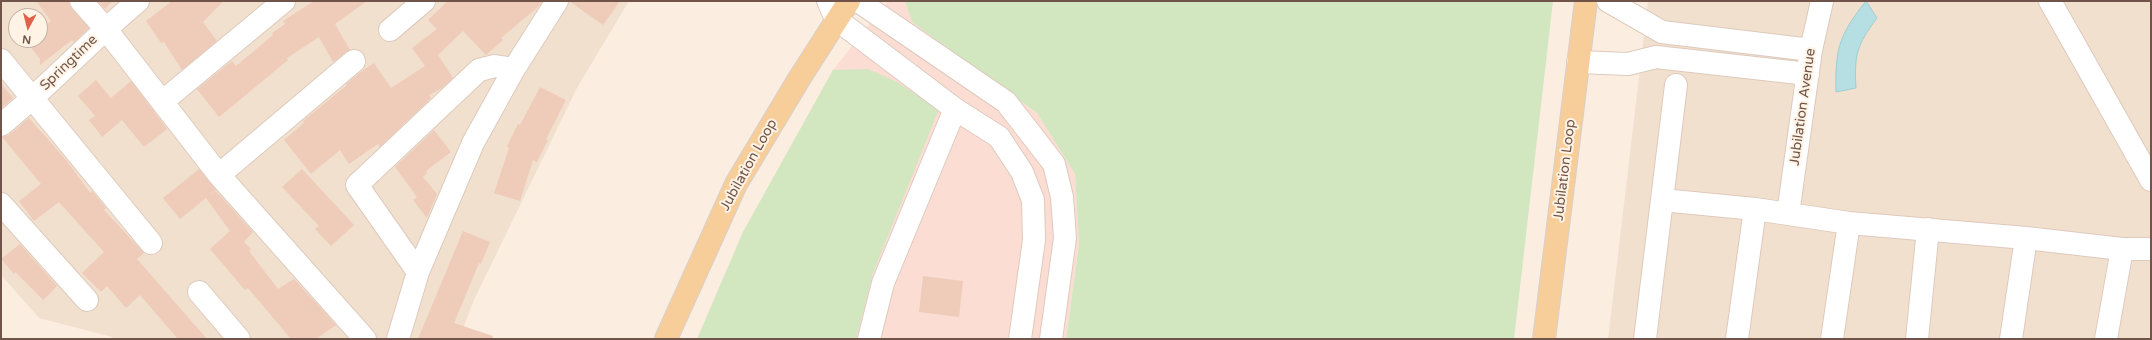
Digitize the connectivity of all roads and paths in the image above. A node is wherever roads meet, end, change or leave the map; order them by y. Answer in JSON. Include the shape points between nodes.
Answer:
{"nodes":[{"id":1,"x":81,"y":1,"type":"edge"},
{"id":2,"x":138,"y":1,"type":"edge"},
{"id":3,"x":284,"y":1,"type":"edge"},
{"id":4,"x":424,"y":1,"type":"edge"},
{"id":5,"x":557,"y":1,"type":"edge"},
{"id":6,"x":849,"y":1,"type":"edge"},
{"id":7,"x":858,"y":1,"type":"edge"},
{"id":8,"x":1586,"y":1,"type":"edge"},
{"id":9,"x":1608,"y":1,"type":"edge"},
{"id":10,"x":1822,"y":1,"type":"edge"},
{"id":11,"x":2050,"y":1,"type":"edge"},
{"id":12,"x":832,"y":10,"type":"edge"},
{"id":13,"x":105,"y":28,"type":"junction"},
{"id":14,"x":390,"y":30,"type":"dead end"},
{"id":15,"x":1662,"y":32,"type":"junction"},
{"id":16,"x":1810,"y":50,"type":"junction"},
{"id":17,"x":1656,"y":57,"type":"junction"},
{"id":18,"x":1,"y":60,"type":"edge"},
{"id":19,"x":354,"y":61,"type":"dead end"},
{"id":20,"x":1578,"y":62,"type":"junction"},
{"id":21,"x":514,"y":69,"type":"junction"},
{"id":22,"x":1808,"y":74,"type":"junction"},
{"id":23,"x":1676,"y":85,"type":"dead end"},
{"id":24,"x":32,"y":100,"type":"junction"},
{"id":25,"x":162,"y":102,"type":"junction"},
{"id":26,"x":955,"y":109,"type":"junction"},
{"id":27,"x":1,"y":126,"type":"edge"},
{"id":28,"x":219,"y":175,"type":"junction"},
{"id":29,"x":2151,"y":180,"type":"edge"},
{"id":30,"x":1662,"y":200,"type":"junction"},
{"id":31,"x":1,"y":204,"type":"edge"},
{"id":32,"x":1755,"y":209,"type":"junction"},
{"id":33,"x":1788,"y":214,"type":"junction"},
{"id":34,"x":1849,"y":223,"type":"junction"},
{"id":35,"x":1928,"y":229,"type":"junction"},
{"id":36,"x":2026,"y":238,"type":"junction"},
{"id":37,"x":151,"y":243,"type":"dead end"},
{"id":38,"x":2122,"y":249,"type":"junction"},
{"id":39,"x":2151,"y":249,"type":"edge"},
{"id":40,"x":418,"y":272,"type":"junction"},
{"id":41,"x":199,"y":292,"type":"dead end"},
{"id":42,"x":87,"y":300,"type":"dead end"},
{"id":43,"x":239,"y":339,"type":"edge"},
{"id":44,"x":365,"y":339,"type":"edge"},
{"id":45,"x":398,"y":339,"type":"edge"},
{"id":46,"x":666,"y":339,"type":"edge"},
{"id":47,"x":869,"y":339,"type":"edge"},
{"id":48,"x":1020,"y":339,"type":"edge"},
{"id":49,"x":1051,"y":339,"type":"edge"},
{"id":50,"x":1544,"y":339,"type":"edge"},
{"id":51,"x":1645,"y":339,"type":"edge"},
{"id":52,"x":1737,"y":339,"type":"edge"},
{"id":53,"x":1832,"y":339,"type":"edge"},
{"id":54,"x":1917,"y":339,"type":"edge"},
{"id":55,"x":2010,"y":339,"type":"edge"},
{"id":56,"x":2106,"y":339,"type":"edge"}],
"edges":[{"from":1,"to":13,"type":"street"},
{"from":2,"to":13,"type":"street","name":"Springtime"},
{"from":3,"to":25,"type":"street"},
{"from":4,"to":14,"type":"street"},
{"from":5,"to":21,"type":"street"},
{"from":6,"to":12,"type":"main road","name":"Jubilation Loop"},
{"from":7,"to":49,"type":"street","via":[[1006,102],[1054,164],[1062,197],[1065,238]]},
{"from":8,"to":20,"type":"main road","name":"Jubilation Loop"},
{"from":9,"to":15,"type":"street"},
{"from":10,"to":16,"type":"street","name":"Jubilation Avenue"},
{"from":11,"to":29,"type":"street"},
{"from":12,"to":26,"type":"street"},
{"from":12,"to":46,"type":"main road","name":"Jubilation Loop","via":[[736,184]]},
{"from":13,"to":24,"type":"street","name":"Springtime"},
{"from":13,"to":25,"type":"street"},
{"from":15,"to":16,"type":"street"},
{"from":15,"to":17,"type":"street"},
{"from":16,"to":22,"type":"street","name":"Jubilation Avenue"},
{"from":17,"to":20,"type":"street","via":[[1628,64]]},
{"from":17,"to":22,"type":"street"},
{"from":18,"to":24,"type":"street"},
{"from":19,"to":28,"type":"street"},
{"from":20,"to":50,"type":"main road","name":"Jubilation Loop"},
{"from":21,"to":40,"type":"street","via":[[473,143]]},
{"from":21,"to":40,"type":"street","via":[[495,66],[479,70],[357,185]]},
{"from":22,"to":33,"type":"street","name":"Jubilation Avenue"},
{"from":23,"to":30,"type":"street"},
{"from":24,"to":27,"type":"street","name":"Springtime"},
{"from":24,"to":37,"type":"street"},
{"from":25,"to":28,"type":"street"},
{"from":26,"to":47,"type":"street","via":[[883,283]]},
{"from":26,"to":48,"type":"street","via":[[999,137],[1022,172],[1033,200],[1034,240]]},
{"from":28,"to":44,"type":"street"},
{"from":30,"to":32,"type":"street"},
{"from":30,"to":51,"type":"street"},
{"from":31,"to":42,"type":"street"},
{"from":32,"to":33,"type":"street"},
{"from":32,"to":52,"type":"street"},
{"from":33,"to":34,"type":"street"},
{"from":34,"to":35,"type":"street"},
{"from":34,"to":53,"type":"street"},
{"from":35,"to":36,"type":"street"},
{"from":35,"to":54,"type":"street"},
{"from":36,"to":38,"type":"street"},
{"from":36,"to":55,"type":"street"},
{"from":38,"to":39,"type":"street"},
{"from":38,"to":56,"type":"street"},
{"from":40,"to":45,"type":"street"},
{"from":41,"to":43,"type":"street"}]}
